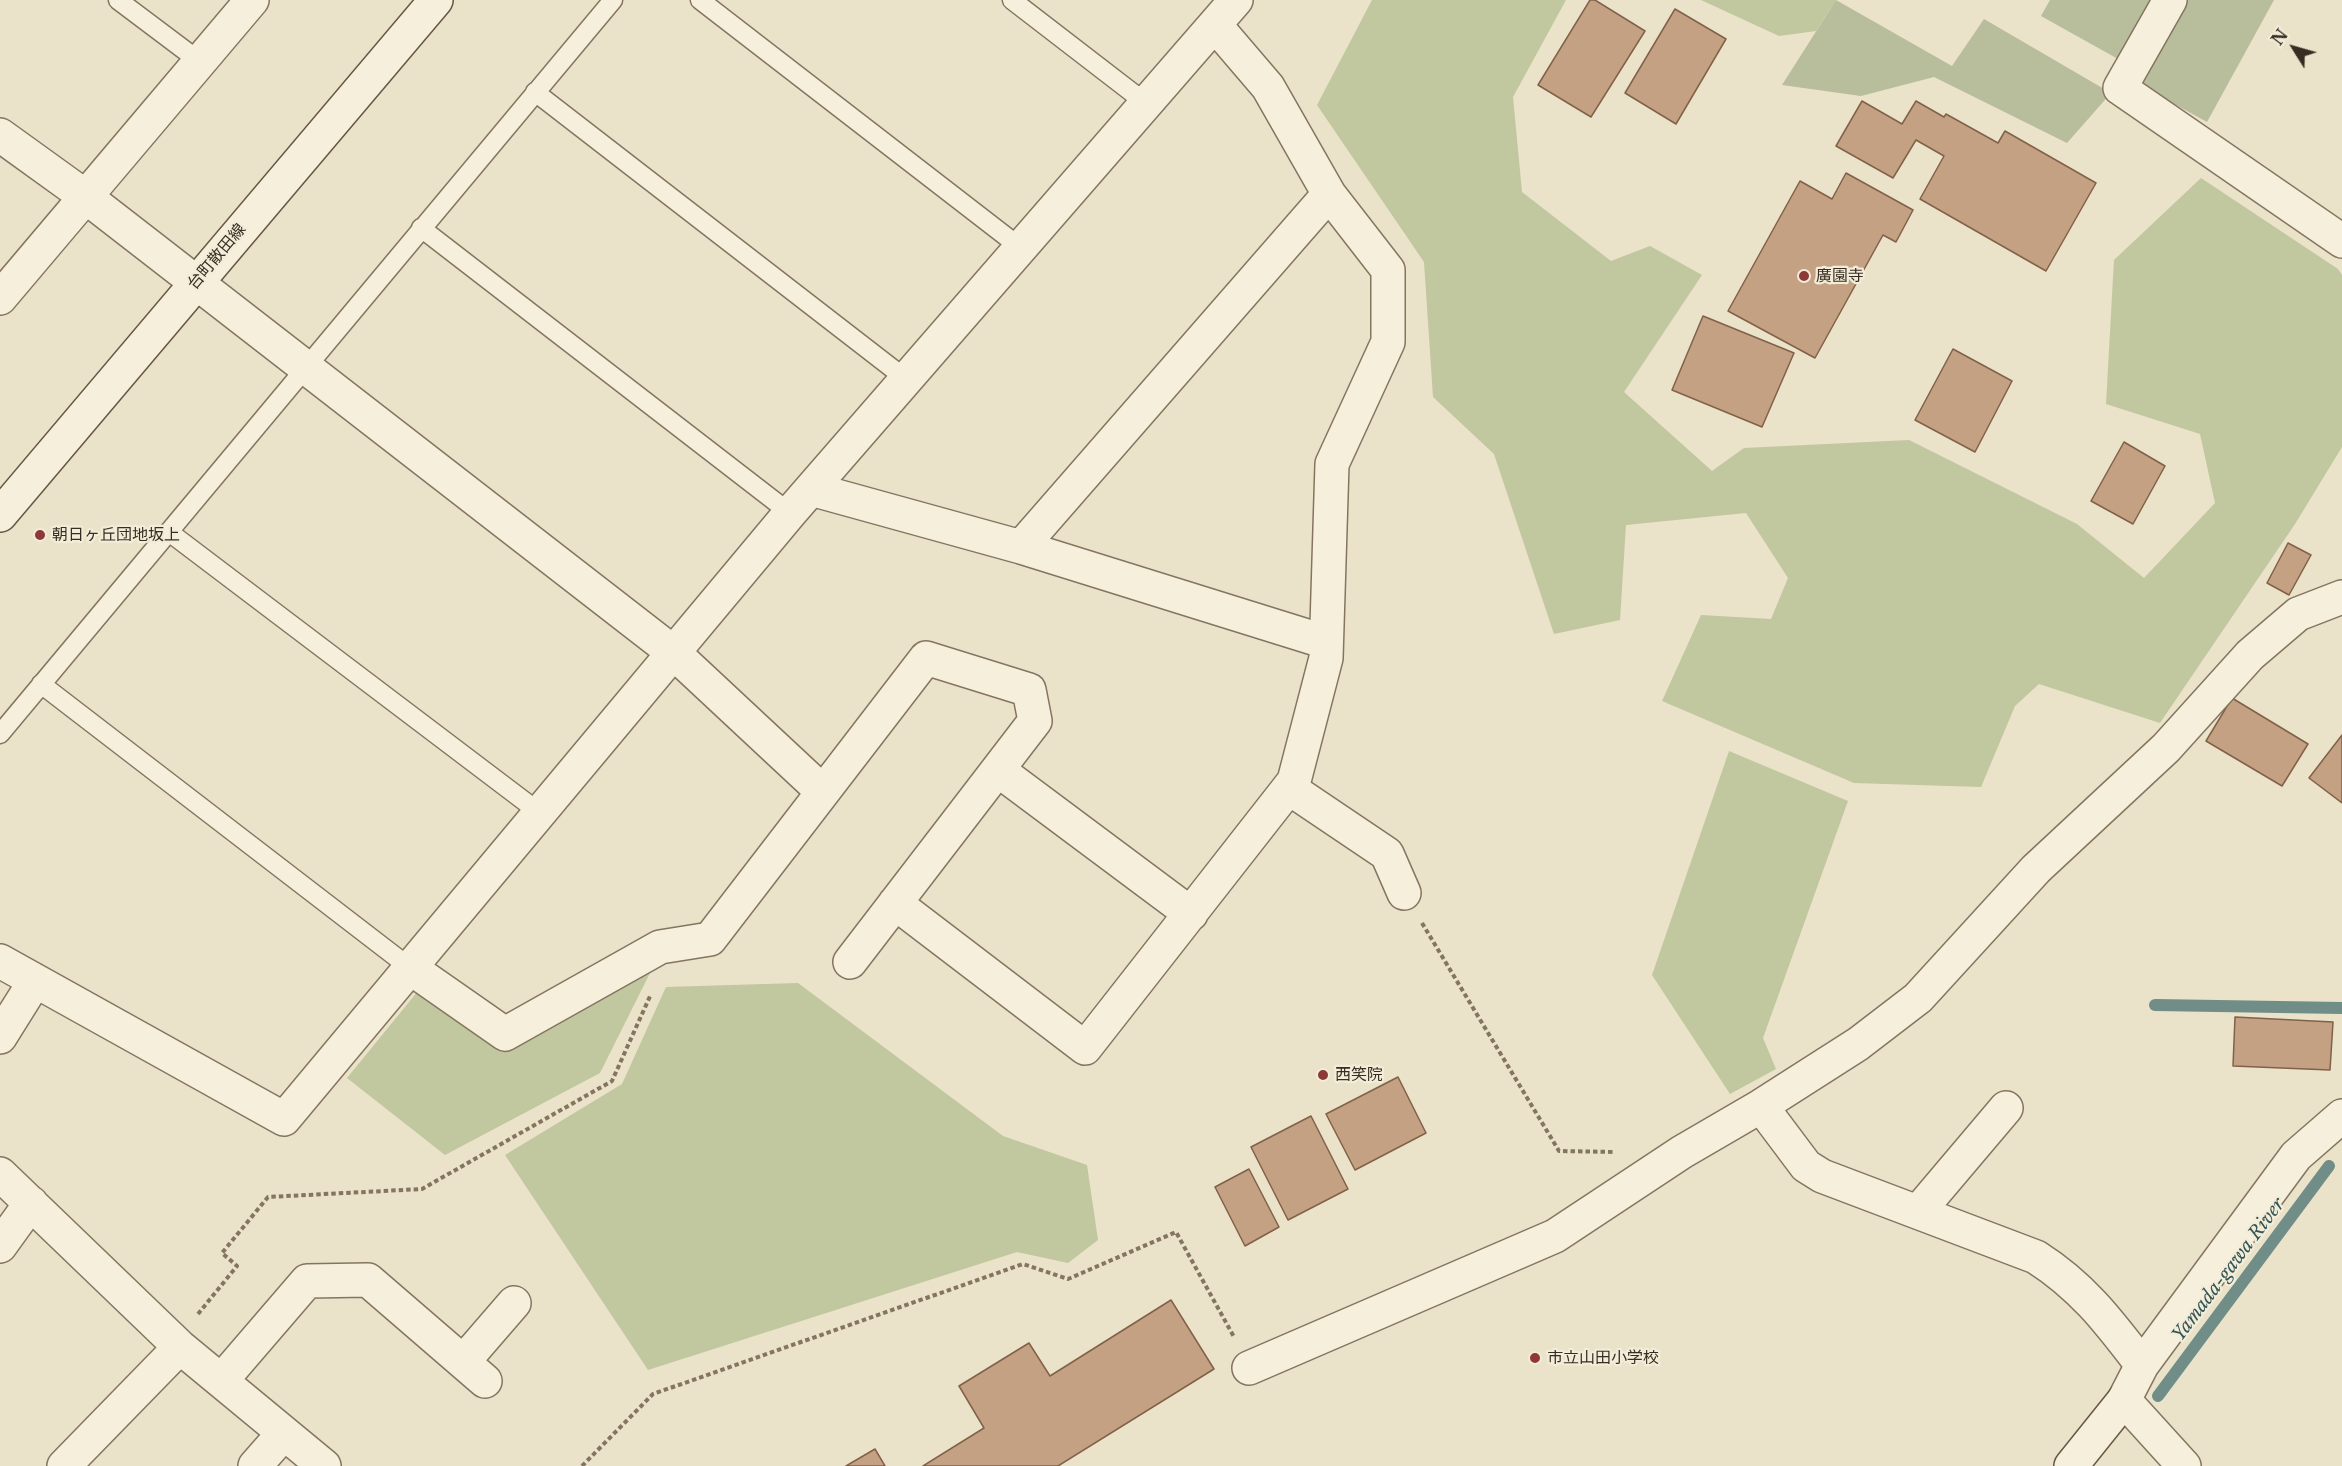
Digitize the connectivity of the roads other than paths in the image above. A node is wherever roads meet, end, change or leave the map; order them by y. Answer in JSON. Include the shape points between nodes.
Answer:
{"nodes":[{"id":1,"x":118,"y":0,"type":"edge"},
{"id":2,"x":252,"y":0,"type":"edge"},
{"id":3,"x":436,"y":0,"type":"edge"},
{"id":4,"x":613,"y":0,"type":"edge"},
{"id":5,"x":700,"y":0,"type":"edge"},
{"id":6,"x":1012,"y":0,"type":"edge"},
{"id":7,"x":1236,"y":0,"type":"edge"},
{"id":8,"x":2170,"y":0,"type":"edge"},
{"id":9,"x":1215,"y":25,"type":"junction"},
{"id":10,"x":199,"y":61,"type":"junction"},
{"id":11,"x":535,"y":92,"type":"junction"},
{"id":12,"x":1147,"y":104,"type":"junction"},
{"id":13,"x":0,"y":135,"type":"edge"},
{"id":14,"x":1329,"y":194,"type":"junction"},
{"id":15,"x":86,"y":197,"type":"junction"},
{"id":16,"x":421,"y":228,"type":"junction"},
{"id":17,"x":2342,"y":241,"type":"edge"},
{"id":18,"x":1021,"y":248,"type":"junction"},
{"id":19,"x":196,"y":283,"type":"junction"},
{"id":20,"x":0,"y":298,"type":"edge"},
{"id":21,"x":305,"y":368,"type":"junction"},
{"id":22,"x":906,"y":379,"type":"junction"},
{"id":23,"x":801,"y":501,"type":"junction"},
{"id":24,"x":0,"y":515,"type":"edge"},
{"id":25,"x":169,"y":532,"type":"junction"},
{"id":26,"x":1021,"y":547,"type":"junction"},
{"id":27,"x":2342,"y":597,"type":"edge"},
{"id":28,"x":1326,"y":642,"type":"junction"},
{"id":29,"x":674,"y":653,"type":"junction"},
{"id":30,"x":41,"y":684,"type":"junction"},
{"id":31,"x":0,"y":734,"type":"edge"},
{"id":32,"x":998,"y":770,"type":"junction"},
{"id":33,"x":1290,"y":788,"type":"junction"},
{"id":34,"x":824,"y":792,"type":"junction"},
{"id":35,"x":540,"y":813,"type":"junction"},
{"id":36,"x":1404,"y":893,"type":"road end"},
{"id":37,"x":895,"y":903,"type":"junction"},
{"id":38,"x":1191,"y":914,"type":"junction"},
{"id":39,"x":0,"y":961,"type":"edge"},
{"id":40,"x":849,"y":962,"type":"dead end"},
{"id":41,"x":409,"y":967,"type":"junction"},
{"id":42,"x":35,"y":981,"type":"junction"},
{"id":43,"x":0,"y":1037,"type":"edge"},
{"id":44,"x":1761,"y":1106,"type":"junction"},
{"id":45,"x":2006,"y":1108,"type":"dead end"},
{"id":46,"x":2342,"y":1116,"type":"edge"},
{"id":47,"x":0,"y":1174,"type":"edge"},
{"id":48,"x":31,"y":1203,"type":"junction"},
{"id":49,"x":1918,"y":1212,"type":"junction"},
{"id":50,"x":0,"y":1246,"type":"edge"},
{"id":51,"x":514,"y":1303,"type":"dead end"},
{"id":52,"x":177,"y":1344,"type":"junction"},
{"id":53,"x":2142,"y":1365,"type":"junction"},
{"id":54,"x":1250,"y":1368,"type":"road end"},
{"id":55,"x":221,"y":1381,"type":"junction"},
{"id":56,"x":2124,"y":1400,"type":"junction"},
{"id":57,"x":284,"y":1433,"type":"junction"},
{"id":58,"x":64,"y":1466,"type":"edge"},
{"id":59,"x":255,"y":1466,"type":"edge"},
{"id":60,"x":324,"y":1466,"type":"edge"},
{"id":61,"x":2071,"y":1466,"type":"edge"},
{"id":62,"x":2184,"y":1466,"type":"edge"}],
"edges":[{"from":1,"to":10,"type":"lane"},
{"from":2,"to":10,"type":"street"},
{"from":3,"to":19,"type":"street","name":"台町散田線"},
{"from":4,"to":11,"type":"lane"},
{"from":5,"to":18,"type":"lane"},
{"from":6,"to":12,"type":"lane"},
{"from":7,"to":9,"type":"street"},
{"from":8,"to":17,"type":"street","via":[[2120,88]]},
{"from":9,"to":12,"type":"street"},
{"from":9,"to":14,"type":"street","via":[[1268,87]]},
{"from":10,"to":15,"type":"street"},
{"from":11,"to":16,"type":"lane"},
{"from":11,"to":22,"type":"lane"},
{"from":12,"to":18,"type":"street"},
{"from":13,"to":15,"type":"street"},
{"from":14,"to":26,"type":"street"},
{"from":14,"to":28,"type":"street","via":[[1388,270],[1388,342],[1332,464]]},
{"from":15,"to":19,"type":"street"},
{"from":15,"to":20,"type":"street"},
{"from":16,"to":21,"type":"lane"},
{"from":16,"to":23,"type":"lane"},
{"from":18,"to":22,"type":"street"},
{"from":19,"to":21,"type":"street"},
{"from":19,"to":24,"type":"street","name":"台町散田線"},
{"from":21,"to":25,"type":"lane"},
{"from":21,"to":29,"type":"street"},
{"from":22,"to":23,"type":"street"},
{"from":23,"to":26,"type":"street"},
{"from":23,"to":29,"type":"street"},
{"from":25,"to":30,"type":"lane"},
{"from":25,"to":35,"type":"lane"},
{"from":26,"to":28,"type":"street"},
{"from":27,"to":44,"type":"street","via":[[2298,614],[2250,655],[2166,748],[2036,869],[1918,998],[1858,1044]]},
{"from":28,"to":33,"type":"street","via":[[1326,658]]},
{"from":29,"to":34,"type":"street"},
{"from":29,"to":35,"type":"street"},
{"from":30,"to":31,"type":"lane"},
{"from":30,"to":41,"type":"lane"},
{"from":32,"to":34,"type":"street","via":[[1035,721],[1029,690],[926,658]]},
{"from":32,"to":37,"type":"street"},
{"from":32,"to":38,"type":"street"},
{"from":33,"to":36,"type":"street","via":[[1387,854]]},
{"from":33,"to":38,"type":"street"},
{"from":34,"to":41,"type":"street","via":[[710,939],[660,947],[505,1034]]},
{"from":35,"to":41,"type":"street"},
{"from":37,"to":38,"type":"street","via":[[1085,1048]]},
{"from":37,"to":40,"type":"street"},
{"from":39,"to":42,"type":"street"},
{"from":41,"to":42,"type":"street","via":[[284,1119]]},
{"from":42,"to":43,"type":"street"},
{"from":44,"to":49,"type":"street","via":[[1806,1166],[1822,1176]]},
{"from":44,"to":54,"type":"street","via":[[1682,1152],[1554,1236]]},
{"from":45,"to":49,"type":"street"},
{"from":46,"to":53,"type":"street","via":[[2296,1156]]},
{"from":47,"to":48,"type":"street"},
{"from":48,"to":50,"type":"street"},
{"from":48,"to":52,"type":"street"},
{"from":49,"to":53,"type":"street","via":[[2037,1257],[2066,1276],[2099,1308]]},
{"from":51,"to":55,"type":"street","via":[[474,1372],[368,1280],[307,1281]]},
{"from":52,"to":55,"type":"street"},
{"from":52,"to":58,"type":"street"},
{"from":53,"to":56,"type":"street"},
{"from":55,"to":57,"type":"street"},
{"from":56,"to":61,"type":"street"},
{"from":56,"to":62,"type":"street"},
{"from":57,"to":59,"type":"street"},
{"from":57,"to":60,"type":"street"}]}
